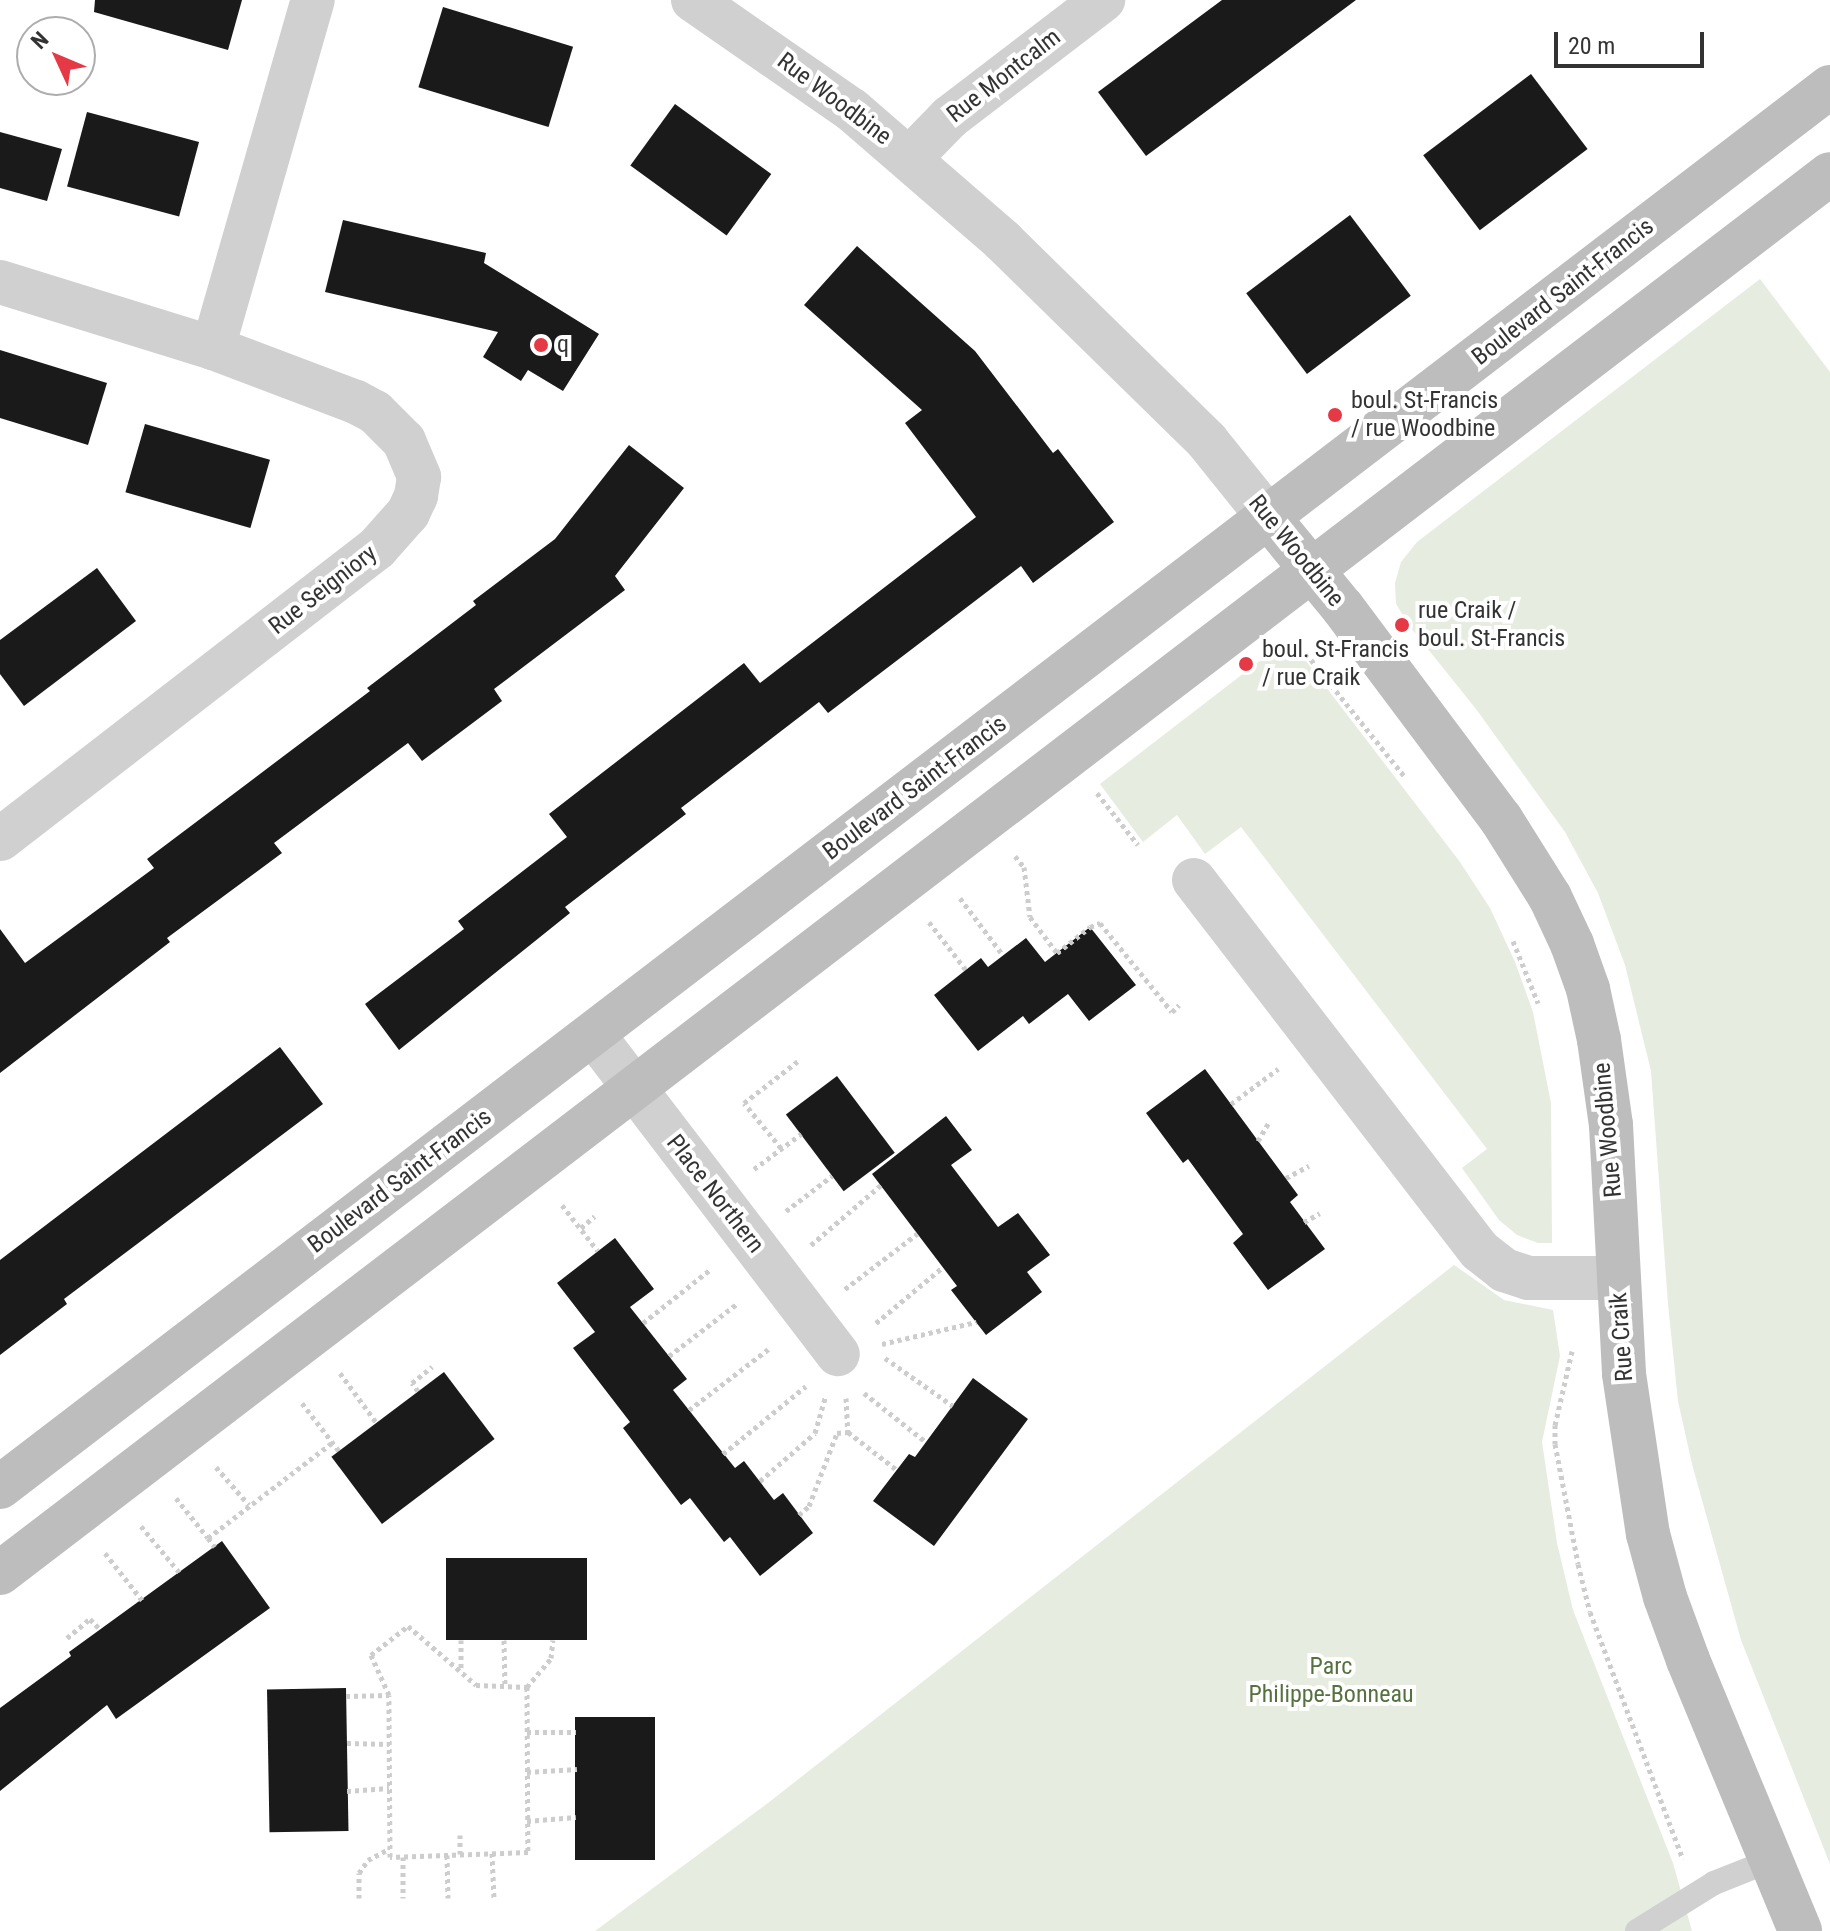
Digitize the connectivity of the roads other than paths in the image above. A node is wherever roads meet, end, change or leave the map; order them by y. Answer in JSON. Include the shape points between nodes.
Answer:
{"nodes":[{"id":1,"x":313,"y":0,"type":"edge"},
{"id":2,"x":693,"y":0,"type":"edge"},
{"id":3,"x":1103,"y":0,"type":"edge"},
{"id":4,"x":1830,"y":87,"type":"edge"},
{"id":5,"x":910,"y":158,"type":"junction"},
{"id":6,"x":1830,"y":174,"type":"edge"},
{"id":7,"x":0,"y":282,"type":"edge"},
{"id":8,"x":213,"y":348,"type":"junction"},
{"id":9,"x":1269,"y":518,"type":"junction"},
{"id":10,"x":1313,"y":572,"type":"junction"},
{"id":11,"x":0,"y":839,"type":"edge"},
{"id":12,"x":1194,"y":880,"type":"dead end"},
{"id":13,"x":593,"y":1034,"type":"junction"},
{"id":14,"x":636,"y":1090,"type":"junction"},
{"id":15,"x":1617,"y":1278,"type":"junction"},
{"id":16,"x":850,"y":1359,"type":"road end"},
{"id":17,"x":0,"y":1487,"type":"edge"},
{"id":18,"x":0,"y":1573,"type":"edge"},
{"id":19,"x":1772,"y":1860,"type":"junction"},
{"id":20,"x":1637,"y":1931,"type":"edge"},
{"id":21,"x":1800,"y":1931,"type":"edge"}],
"edges":[{"from":1,"to":8,"type":"street"},
{"from":2,"to":5,"type":"street","name":"Rue Woodbine","via":[[812,80]]},
{"from":3,"to":5,"type":"street","name":"Rue Montcalm","via":[[950,117]]},
{"from":4,"to":9,"type":"street","name":"Boulevard Saint-Francis"},
{"from":5,"to":9,"type":"street","name":"Rue Woodbine","via":[[1056,290],[1188,422]]},
{"from":6,"to":10,"type":"street"},
{"from":7,"to":8,"type":"street","name":"Rue Seigniory"},
{"from":8,"to":11,"type":"street","name":"Rue Seigniory","via":[[375,412],[414,459],[419,477],[416,496],[396,531],[377,548]]},
{"from":9,"to":10,"type":"street","name":"Rue Woodbine"},
{"from":9,"to":13,"type":"street","name":"Boulevard Saint-Francis"},
{"from":10,"to":14,"type":"street"},
{"from":10,"to":15,"type":"street","name":"Rue Woodbine","via":[[1501,819],[1550,897],[1572,944],[1599,1040],[1611,1125]]},
{"from":12,"to":15,"type":"street","name":"Rue Craik","via":[[1460,1229],[1504,1270],[1528,1278]]},
{"from":13,"to":14,"type":"street","name":"Place Northern"},
{"from":13,"to":17,"type":"street","name":"Boulevard Saint-Francis"},
{"from":14,"to":16,"type":"street","name":"Place Northern","via":[[809,1316]]},
{"from":14,"to":18,"type":"street"},
{"from":15,"to":19,"type":"street","name":"Rue Craik","via":[[1627,1405],[1648,1534],[1688,1660]]},
{"from":19,"to":20,"type":"lane","via":[[1714,1883]]},
{"from":19,"to":21,"type":"street","name":"Rue Craik"}]}
